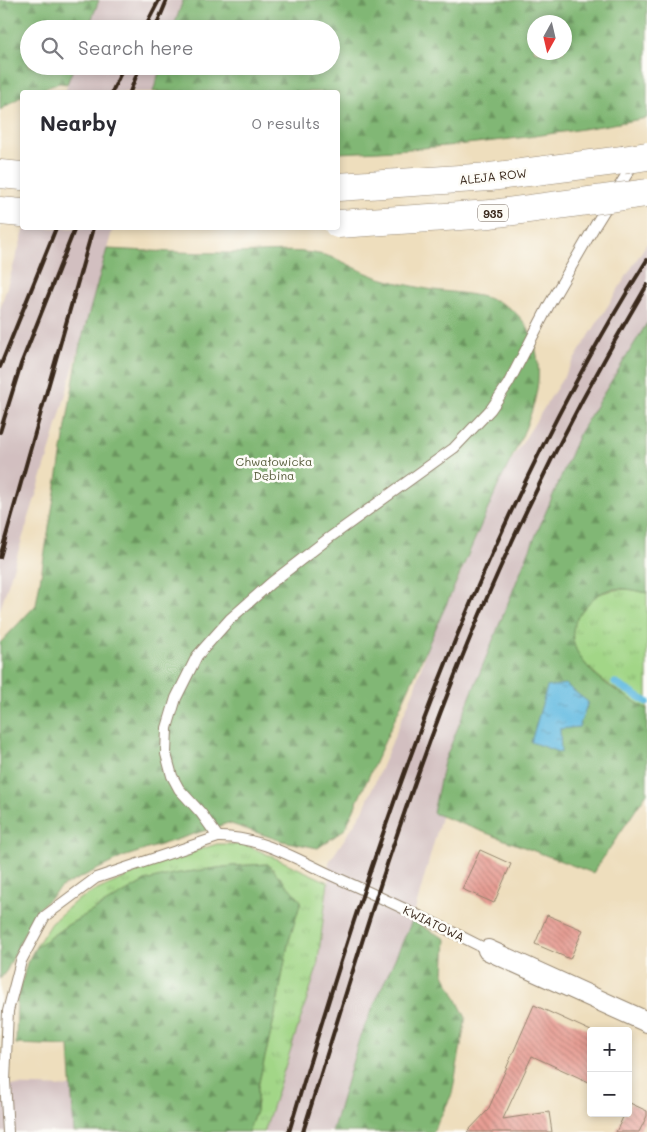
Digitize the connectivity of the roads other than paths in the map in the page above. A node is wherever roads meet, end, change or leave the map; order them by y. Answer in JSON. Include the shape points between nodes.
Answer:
{"nodes":[{"id":1,"x":646,"y":151,"type":"edge"},
{"id":2,"x":0,"y":174,"type":"edge"},
{"id":3,"x":20,"y":176,"type":"edge"},
{"id":4,"x":340,"y":187,"type":"edge"},
{"id":5,"x":647,"y":193,"type":"edge"},
{"id":6,"x":0,"y":211,"type":"edge"},
{"id":7,"x":20,"y":213,"type":"edge"},
{"id":8,"x":340,"y":224,"type":"edge"},
{"id":9,"x":218,"y":837,"type":"junction"},
{"id":10,"x":488,"y":950,"type":"joint"},
{"id":11,"x":647,"y":1022,"type":"edge"},
{"id":12,"x":8,"y":1132,"type":"edge"}],
"edges":[{"from":1,"to":4,"type":"main road","name":"ALEJA ROW","bridge":true,"via":[[490,177]]},
{"from":1,"to":9,"type":"lane","via":[[591,232],[508,384],[491,409],[454,448],[271,583],[230,619],[197,656],[176,698],[168,728],[166,754],[172,776],[180,789]]},
{"from":2,"to":3,"type":"main road"},
{"from":5,"to":8,"type":"main road","number":"935","bridge":true,"via":[[491,214]]},
{"from":6,"to":7,"type":"main road"},
{"from":9,"to":10,"type":"lane","name":"KWIATOWA","via":[[234,837],[271,848]]},
{"from":9,"to":12,"type":"lane","via":[[96,878],[45,916],[21,962],[8,1011],[5,1081]]},
{"from":10,"to":11,"type":"street","name":"KWIATOWA"}]}
